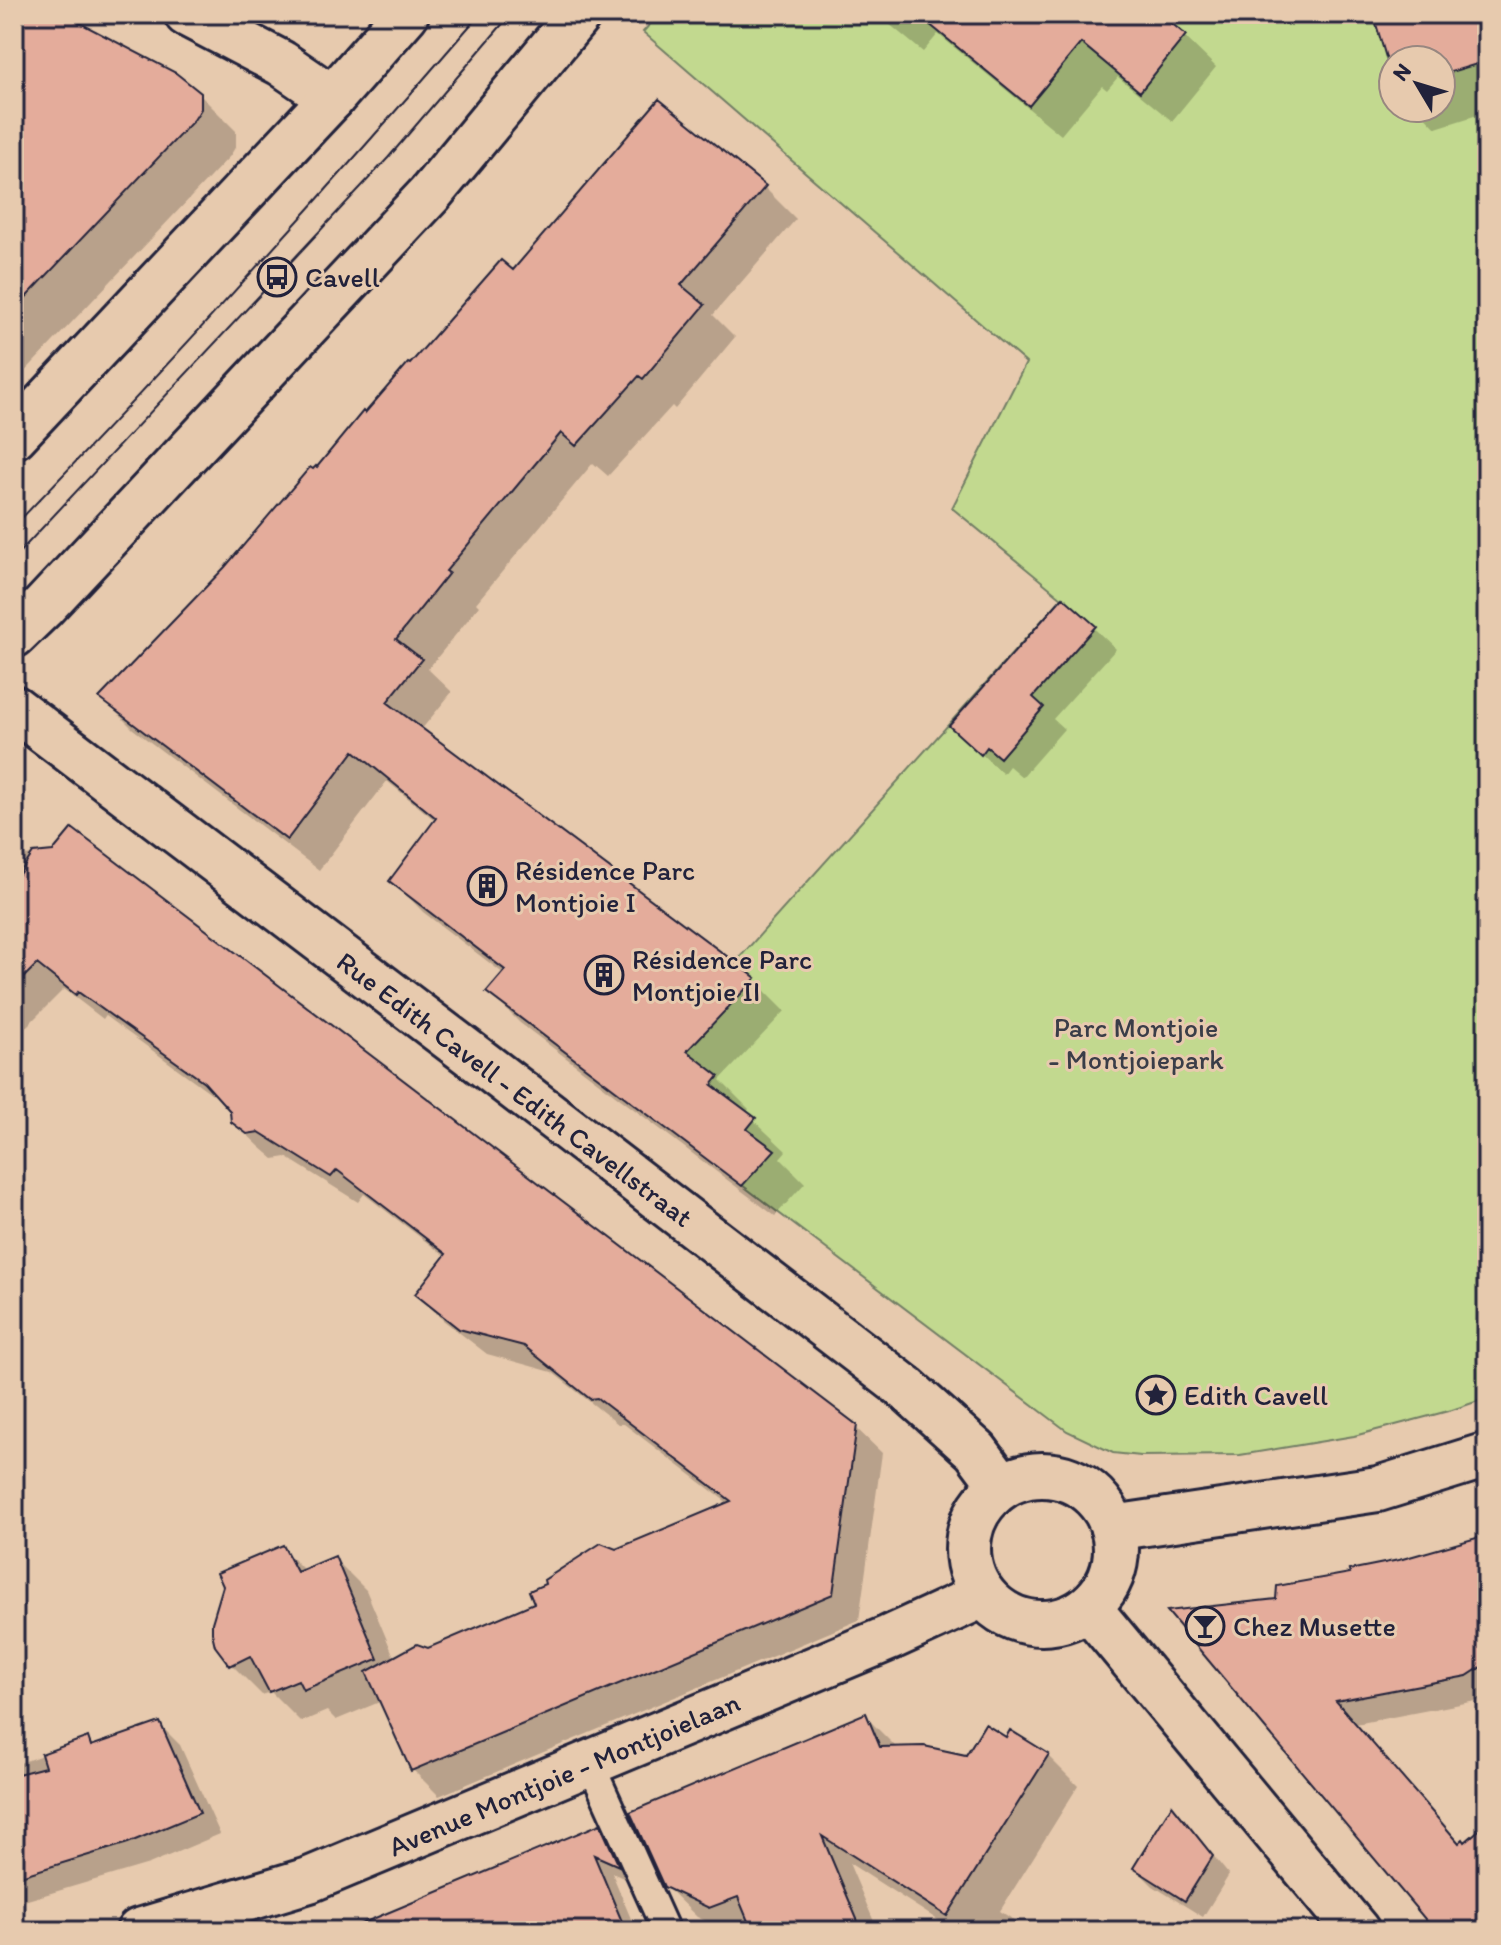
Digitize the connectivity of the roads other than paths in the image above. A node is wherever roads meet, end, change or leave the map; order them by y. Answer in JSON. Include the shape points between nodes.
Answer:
{"nodes":[{"id":1,"x":187,"y":14,"type":"edge"},
{"id":2,"x":406,"y":14,"type":"edge"},
{"id":3,"x":579,"y":14,"type":"edge"},
{"id":4,"x":332,"y":98,"type":"junction"},
{"id":5,"x":14,"y":436,"type":"edge"},
{"id":6,"x":14,"y":635,"type":"edge"},
{"id":7,"x":14,"y":708,"type":"edge"},
{"id":8,"x":1487,"y":1455,"type":"edge"},
{"id":9,"x":1002,"y":1486,"type":"junction"},
{"id":10,"x":1113,"y":1528,"type":"junction"},
{"id":11,"x":983,"y":1595,"type":"junction"},
{"id":12,"x":1088,"y":1607,"type":"junction"},
{"id":13,"x":590,"y":1763,"type":"junction"},
{"id":14,"x":139,"y":1931,"type":"edge"},
{"id":15,"x":666,"y":1931,"type":"edge"},
{"id":16,"x":1357,"y":1931,"type":"edge"}],
"edges":[{"from":1,"to":4,"type":"street","via":[[281,63]]},
{"from":2,"to":4,"type":"street"},
{"from":3,"to":6,"type":"street","via":[[430,194]]},
{"from":4,"to":5,"type":"street"},
{"from":7,"to":9,"type":"street","name":"Rue Edith Cavell - Edith Cavellstraat","via":[[907,1389],[976,1451]]},
{"from":8,"to":10,"type":"street","via":[[1378,1489]]},
{"from":9,"to":10,"type":"street","via":[[1039,1475],[1059,1477],[1097,1501]]},
{"from":9,"to":11,"type":"street","via":[[980,1508],[968,1537],[969,1568]]},
{"from":10,"to":12,"type":"street","via":[[1112,1571]]},
{"from":11,"to":12,"type":"street","via":[[1005,1615],[1033,1624],[1062,1621]]},
{"from":11,"to":13,"type":"street","name":"Avenue Montjoie - Montjoielaan"},
{"from":12,"to":16,"type":"street"},
{"from":13,"to":14,"type":"street","name":"Avenue Montjoie - Montjoielaan","via":[[309,1880]]},
{"from":13,"to":15,"type":"lane"}]}
